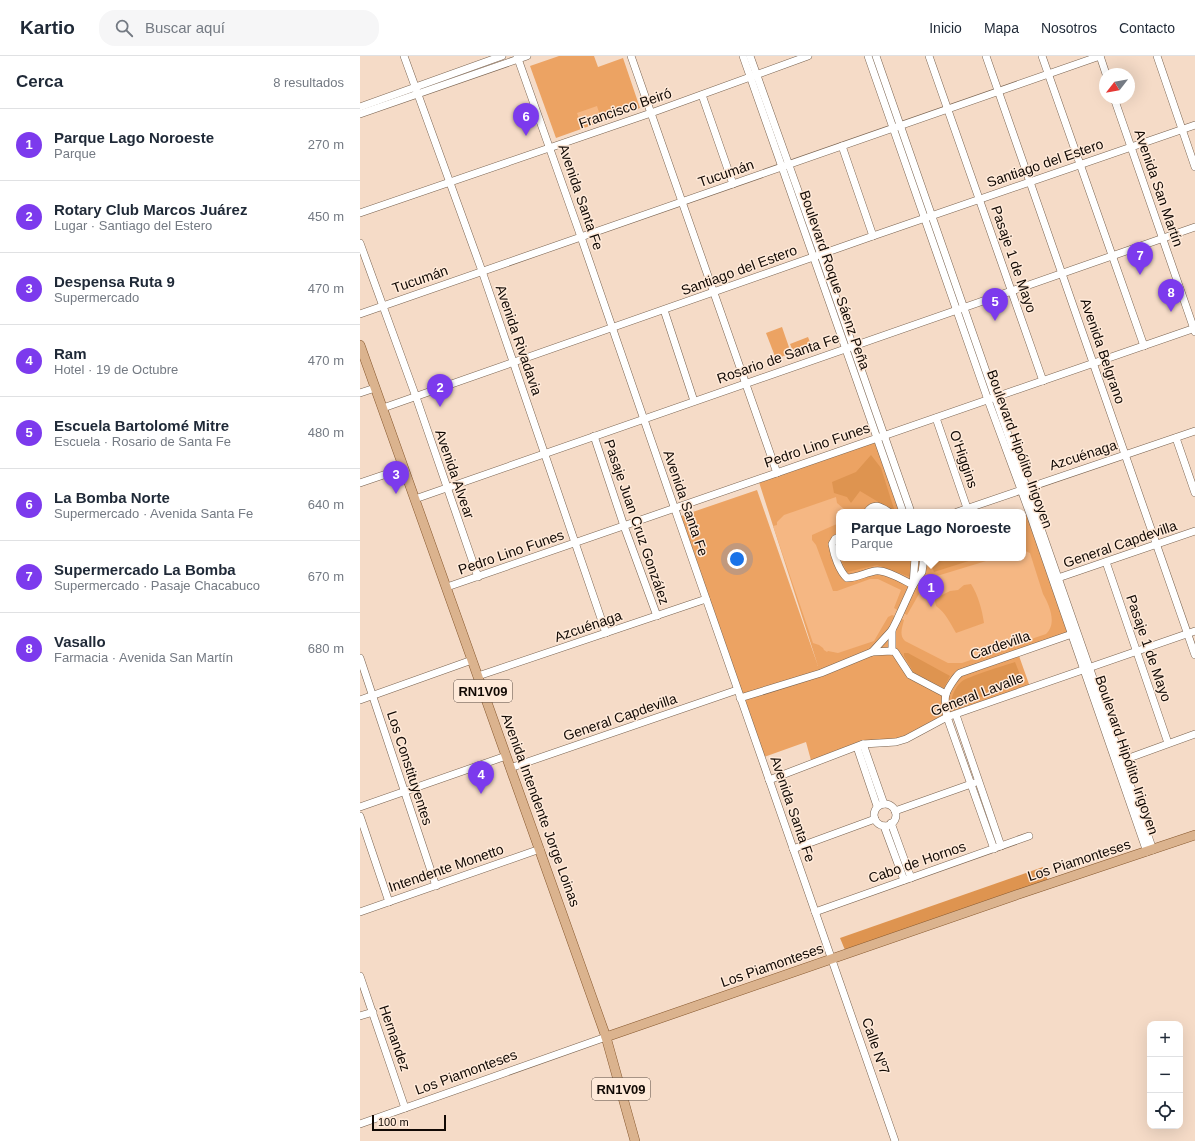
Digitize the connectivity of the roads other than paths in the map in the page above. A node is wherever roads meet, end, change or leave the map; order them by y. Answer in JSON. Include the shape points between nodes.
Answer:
{"nodes":[{"id":1,"x":404,"y":56,"type":"edge"},
{"id":2,"x":502,"y":56,"type":"edge"},
{"id":3,"x":527,"y":56,"type":"edge"},
{"id":4,"x":631,"y":56,"type":"edge"},
{"id":5,"x":743,"y":56,"type":"edge"},
{"id":6,"x":750,"y":56,"type":"edge"},
{"id":7,"x":808,"y":56,"type":"edge"},
{"id":8,"x":868,"y":56,"type":"edge"},
{"id":9,"x":876,"y":56,"type":"edge"},
{"id":10,"x":929,"y":56,"type":"edge"},
{"id":11,"x":986,"y":56,"type":"edge"},
{"id":12,"x":1042,"y":56,"type":"edge"},
{"id":13,"x":1100,"y":56,"type":"edge"},
{"id":14,"x":1157,"y":56,"type":"edge"},
{"id":15,"x":517,"y":58,"type":"edge"},
{"id":16,"x":1104,"y":68,"type":"edge"},
{"id":17,"x":1048,"y":74,"type":"junction"},
{"id":18,"x":753,"y":76,"type":"junction"},
{"id":19,"x":416,"y":91,"type":"junction"},
{"id":20,"x":998,"y":92,"type":"junction"},
{"id":21,"x":702,"y":95,"type":"junction"},
{"id":22,"x":1116,"y":104,"type":"edge"},
{"id":23,"x":360,"y":107,"type":"edge"},
{"id":24,"x":948,"y":109,"type":"junction"},
{"id":25,"x":651,"y":113,"type":"junction"},
{"id":26,"x":360,"y":114,"type":"edge"},
{"id":27,"x":1195,"y":125,"type":"edge"},
{"id":28,"x":897,"y":127,"type":"junction"},
{"id":29,"x":1182,"y":129,"type":"junction"},
{"id":30,"x":842,"y":146,"type":"junction"},
{"id":31,"x":1131,"y":147,"type":"junction"},
{"id":32,"x":550,"y":148,"type":"junction"},
{"id":33,"x":789,"y":164,"type":"junction"},
{"id":34,"x":1080,"y":164,"type":"junction"},
{"id":35,"x":1195,"y":166,"type":"edge"},
{"id":36,"x":782,"y":167,"type":"junction"},
{"id":37,"x":449,"y":182,"type":"junction"},
{"id":38,"x":1030,"y":182,"type":"junction"},
{"id":39,"x":733,"y":184,"type":"junction"},
{"id":40,"x":980,"y":200,"type":"junction"},
{"id":41,"x":682,"y":202,"type":"junction"},
{"id":42,"x":360,"y":213,"type":"edge"},
{"id":43,"x":929,"y":217,"type":"junction"},
{"id":44,"x":1195,"y":226,"type":"edge"},
{"id":45,"x":873,"y":236,"type":"junction"},
{"id":46,"x":582,"y":237,"type":"junction"},
{"id":47,"x":1162,"y":238,"type":"junction"},
{"id":48,"x":360,"y":243,"type":"edge"},
{"id":49,"x":821,"y":255,"type":"junction"},
{"id":50,"x":1112,"y":255,"type":"junction"},
{"id":51,"x":814,"y":257,"type":"junction"},
{"id":52,"x":482,"y":271,"type":"junction"},
{"id":53,"x":1062,"y":273,"type":"junction"},
{"id":54,"x":1012,"y":291,"type":"junction"},
{"id":55,"x":714,"y":293,"type":"junction"},
{"id":56,"x":383,"y":306,"type":"junction"},
{"id":57,"x":964,"y":307,"type":"junction"},
{"id":58,"x":664,"y":310,"type":"junction"},
{"id":59,"x":957,"y":310,"type":"junction"},
{"id":60,"x":360,"y":314,"type":"edge"},
{"id":61,"x":612,"y":329,"type":"junction"},
{"id":62,"x":1195,"y":329,"type":"edge"},
{"id":63,"x":360,"y":345,"type":"edge"},
{"id":64,"x":1144,"y":346,"type":"junction"},
{"id":65,"x":849,"y":347,"type":"junction"},
{"id":66,"x":513,"y":362,"type":"junction"},
{"id":67,"x":1093,"y":362,"type":"junction"},
{"id":68,"x":1043,"y":381,"type":"junction"},
{"id":69,"x":745,"y":384,"type":"junction"},
{"id":70,"x":375,"y":388,"type":"junction"},
{"id":71,"x":360,"y":393,"type":"edge"},
{"id":72,"x":416,"y":397,"type":"junction"},
{"id":73,"x":996,"y":397,"type":"junction"},
{"id":74,"x":988,"y":400,"type":"junction"},
{"id":75,"x":694,"y":401,"type":"junction"},
{"id":76,"x":383,"y":408,"type":"junction"},
{"id":77,"x":936,"y":418,"type":"junction"},
{"id":78,"x":644,"y":419,"type":"junction"},
{"id":79,"x":1195,"y":431,"type":"edge"},
{"id":80,"x":594,"y":436,"type":"junction"},
{"id":81,"x":885,"y":436,"type":"junction"},
{"id":82,"x":877,"y":438,"type":"junction"},
{"id":83,"x":1176,"y":438,"type":"junction"},
{"id":84,"x":545,"y":454,"type":"junction"},
{"id":85,"x":1125,"y":455,"type":"junction"},
{"id":86,"x":404,"y":468,"type":"junction"},
{"id":87,"x":777,"y":473,"type":"junction"},
{"id":88,"x":360,"y":483,"type":"edge"},
{"id":89,"x":446,"y":488,"type":"junction"},
{"id":90,"x":1023,"y":489,"type":"junction"},
{"id":91,"x":1195,"y":493,"type":"edge"},
{"id":92,"x":415,"y":499,"type":"junction"},
{"id":93,"x":967,"y":508,"type":"joint"},
{"id":94,"x":675,"y":509,"type":"junction"},
{"id":95,"x":869,"y":509,"type":"edge"},
{"id":96,"x":884,"y":509,"type":"edge"},
{"id":97,"x":902,"y":509,"type":"edge"},
{"id":98,"x":909,"y":509,"type":"edge"},
{"id":99,"x":1025,"y":509,"type":"edge"},
{"id":100,"x":1026,"y":515,"type":"edge"},
{"id":101,"x":624,"y":526,"type":"junction"},
{"id":102,"x":1195,"y":531,"type":"edge"},
{"id":103,"x":836,"y":539,"type":"edge"},
{"id":104,"x":575,"y":544,"type":"junction"},
{"id":105,"x":1157,"y":544,"type":"junction"},
{"id":106,"x":836,"y":558,"type":"edge"},
{"id":107,"x":837,"y":561,"type":"edge"},
{"id":108,"x":915,"y":561,"type":"edge"},
{"id":109,"x":924,"y":561,"type":"edge"},
{"id":110,"x":1106,"y":562,"type":"junction"},
{"id":111,"x":478,"y":577,"type":"junction"},
{"id":112,"x":1055,"y":579,"type":"junction"},
{"id":113,"x":912,"y":585,"type":"junction"},
{"id":114,"x":447,"y":587,"type":"junction"},
{"id":115,"x":706,"y":599,"type":"junction"},
{"id":116,"x":656,"y":616,"type":"junction"},
{"id":117,"x":892,"y":630,"type":"junction"},
{"id":118,"x":1195,"y":631,"type":"edge"},
{"id":119,"x":606,"y":633,"type":"junction"},
{"id":120,"x":1072,"y":634,"type":"junction"},
{"id":121,"x":1188,"y":634,"type":"junction"},
{"id":122,"x":892,"y":651,"type":"junction"},
{"id":123,"x":872,"y":652,"type":"junction"},
{"id":124,"x":1137,"y":652,"type":"junction"},
{"id":125,"x":1195,"y":655,"type":"edge"},
{"id":126,"x":360,"y":658,"type":"edge"},
{"id":127,"x":472,"y":660,"type":"junction"},
{"id":128,"x":1087,"y":669,"type":"junction"},
{"id":129,"x":478,"y":676,"type":"junction"},
{"id":130,"x":738,"y":690,"type":"junction"},
{"id":131,"x":946,"y":694,"type":"junction"},
{"id":132,"x":373,"y":696,"type":"junction"},
{"id":133,"x":740,"y":698,"type":"junction"},
{"id":134,"x":360,"y":700,"type":"edge"},
{"id":135,"x":956,"y":714,"type":"junction"},
{"id":136,"x":947,"y":717,"type":"junction"},
{"id":137,"x":1195,"y":734,"type":"edge"},
{"id":138,"x":1168,"y":743,"type":"junction"},
{"id":139,"x":860,"y":746,"type":"junction"},
{"id":140,"x":506,"y":756,"type":"junction"},
{"id":141,"x":1119,"y":762,"type":"junction"},
{"id":142,"x":510,"y":768,"type":"junction"},
{"id":143,"x":769,"y":780,"type":"junction"},
{"id":144,"x":975,"y":783,"type":"junction"},
{"id":145,"x":404,"y":792,"type":"junction"},
{"id":146,"x":881,"y":805,"type":"junction"},
{"id":147,"x":360,"y":807,"type":"edge"},
{"id":148,"x":895,"y":811,"type":"junction"},
{"id":149,"x":360,"y":816,"type":"edge"},
{"id":150,"x":875,"y":819,"type":"junction"},
{"id":151,"x":888,"y":824,"type":"junction"},
{"id":152,"x":1195,"y":835,"type":"edge"},
{"id":153,"x":1029,"y":836,"type":"dead end"},
{"id":154,"x":997,"y":847,"type":"junction"},
{"id":155,"x":793,"y":849,"type":"junction"},
{"id":156,"x":540,"y":850,"type":"junction"},
{"id":157,"x":1150,"y":851,"type":"junction"},
{"id":158,"x":908,"y":879,"type":"junction"},
{"id":159,"x":436,"y":886,"type":"junction"},
{"id":160,"x":389,"y":902,"type":"junction"},
{"id":161,"x":360,"y":912,"type":"edge"},
{"id":162,"x":815,"y":912,"type":"junction"},
{"id":163,"x":831,"y":959,"type":"junction"},
{"id":164,"x":360,"y":976,"type":"edge"},
{"id":165,"x":373,"y":1012,"type":"junction"},
{"id":166,"x":360,"y":1016,"type":"edge"},
{"id":167,"x":606,"y":1037,"type":"junction"},
{"id":168,"x":405,"y":1108,"type":"junction"},
{"id":169,"x":360,"y":1124,"type":"edge"},
{"id":170,"x":636,"y":1141,"type":"edge"},
{"id":171,"x":895,"y":1141,"type":"edge"}],
"edges":[{"from":1,"to":19,"type":"street","name":"Avenida Rivadavia"},
{"from":2,"to":19,"type":"street"},
{"from":3,"to":15,"type":"street"},
{"from":4,"to":25,"type":"street"},
{"from":5,"to":18,"type":"street","name":"Boulevard Roque Sáenz Peña"},
{"from":6,"to":18,"type":"street","name":"Boulevard Roque Sáenz Peña"},
{"from":7,"to":18,"type":"street","name":"Francisco Beiró"},
{"from":8,"to":28,"type":"street","name":"Boulevard Hipólito Irigoyen"},
{"from":9,"to":28,"type":"street","name":"Boulevard Hipólito Irigoyen"},
{"from":10,"to":24,"type":"street","name":"Pasaje 1 de Mayo"},
{"from":11,"to":20,"type":"street","name":"Avenida Belgrano"},
{"from":12,"to":17,"type":"street"},
{"from":13,"to":16,"type":"street"},
{"from":13,"to":17,"type":"street","name":"Tucumán"},
{"from":14,"to":29,"type":"street"},
{"from":15,"to":19,"type":"street"},
{"from":15,"to":32,"type":"street","name":"Avenida Santa Fe"},
{"from":17,"to":20,"type":"street","name":"Tucumán"},
{"from":17,"to":34,"type":"street"},
{"from":18,"to":21,"type":"street","name":"Francisco Beiró"},
{"from":18,"to":33,"type":"street","name":"Boulevard Roque Sáenz Peña"},
{"from":18,"to":36,"type":"street","name":"Boulevard Roque Sáenz Peña"},
{"from":19,"to":23,"type":"street"},
{"from":19,"to":26,"type":"street"},
{"from":19,"to":37,"type":"street","name":"Avenida Rivadavia"},
{"from":20,"to":24,"type":"street","name":"Tucumán"},
{"from":20,"to":38,"type":"street","name":"Avenida Belgrano"},
{"from":21,"to":25,"type":"street","name":"Francisco Beiró"},
{"from":21,"to":39,"type":"street"},
{"from":22,"to":31,"type":"street","name":"Avenida San Martín"},
{"from":24,"to":28,"type":"street","name":"Tucumán"},
{"from":24,"to":40,"type":"street","name":"Pasaje 1 de Mayo"},
{"from":25,"to":32,"type":"street","name":"Francisco Beiró"},
{"from":25,"to":41,"type":"street"},
{"from":27,"to":29,"type":"street","name":"Santiago del Estero"},
{"from":28,"to":30,"type":"street","name":"Tucumán"},
{"from":28,"to":43,"type":"street","name":"Boulevard Hipólito Irigoyen"},
{"from":29,"to":31,"type":"street","name":"Santiago del Estero"},
{"from":29,"to":35,"type":"street"},
{"from":30,"to":33,"type":"street","name":"Tucumán"},
{"from":30,"to":45,"type":"street"},
{"from":31,"to":34,"type":"street","name":"Santiago del Estero"},
{"from":31,"to":47,"type":"street","name":"Avenida San Martín"},
{"from":32,"to":37,"type":"street","name":"Francisco Beiró"},
{"from":32,"to":46,"type":"street","name":"Avenida Santa Fe"},
{"from":33,"to":36,"type":"street","name":"Tucumán"},
{"from":33,"to":49,"type":"street","name":"Boulevard Roque Sáenz Peña"},
{"from":34,"to":38,"type":"street","name":"Santiago del Estero"},
{"from":34,"to":50,"type":"street"},
{"from":36,"to":39,"type":"street","name":"Tucumán"},
{"from":36,"to":51,"type":"street","name":"Boulevard Roque Sáenz Peña"},
{"from":37,"to":42,"type":"street","name":"Francisco Beiró"},
{"from":37,"to":52,"type":"street","name":"Avenida Rivadavia"},
{"from":38,"to":40,"type":"street","name":"Santiago del Estero"},
{"from":38,"to":53,"type":"street","name":"Avenida Belgrano"},
{"from":39,"to":41,"type":"street","name":"Tucumán"},
{"from":40,"to":43,"type":"street","name":"Santiago del Estero"},
{"from":40,"to":54,"type":"street","name":"Pasaje 1 de Mayo"},
{"from":41,"to":46,"type":"street","name":"Tucumán"},
{"from":41,"to":55,"type":"street"},
{"from":43,"to":45,"type":"street","name":"Santiago del Estero"},
{"from":43,"to":57,"type":"street","name":"Boulevard Hipólito Irigoyen"},
{"from":43,"to":59,"type":"street","name":"Boulevard Hipólito Irigoyen"},
{"from":44,"to":47,"type":"street","name":"Rosario de Santa Fe"},
{"from":45,"to":49,"type":"street","name":"Santiago del Estero"},
{"from":46,"to":52,"type":"street","name":"Tucumán"},
{"from":46,"to":61,"type":"street","name":"Avenida Santa Fe"},
{"from":47,"to":50,"type":"street","name":"Rosario de Santa Fe"},
{"from":47,"to":62,"type":"street","name":"Avenida San Martín"},
{"from":48,"to":56,"type":"street","name":"Avenida Alvear"},
{"from":49,"to":51,"type":"street","name":"Santiago del Estero"},
{"from":49,"to":65,"type":"street","name":"Boulevard Roque Sáenz Peña"},
{"from":50,"to":53,"type":"street","name":"Rosario de Santa Fe"},
{"from":50,"to":64,"type":"street"},
{"from":51,"to":55,"type":"street","name":"Santiago del Estero"},
{"from":51,"to":65,"type":"street","name":"Boulevard Roque Sáenz Peña"},
{"from":52,"to":56,"type":"street","name":"Tucumán"},
{"from":52,"to":66,"type":"street","name":"Avenida Rivadavia"},
{"from":53,"to":54,"type":"street","name":"Rosario de Santa Fe"},
{"from":53,"to":67,"type":"street","name":"Avenida Belgrano"},
{"from":54,"to":57,"type":"street","name":"Rosario de Santa Fe"},
{"from":54,"to":68,"type":"street","name":"Pasaje 1 de Mayo"},
{"from":55,"to":58,"type":"street","name":"Santiago del Estero"},
{"from":55,"to":69,"type":"street"},
{"from":56,"to":60,"type":"street","name":"Tucumán"},
{"from":56,"to":72,"type":"street","name":"Avenida Alvear"},
{"from":57,"to":59,"type":"street","name":"Rosario de Santa Fe"},
{"from":57,"to":73,"type":"street","name":"Boulevard Hipólito Irigoyen"},
{"from":58,"to":61,"type":"street","name":"Santiago del Estero"},
{"from":58,"to":75,"type":"street"},
{"from":59,"to":65,"type":"street","name":"Rosario de Santa Fe"},
{"from":59,"to":74,"type":"street","name":"Boulevard Hipólito Irigoyen"},
{"from":61,"to":66,"type":"street","name":"Santiago del Estero"},
{"from":61,"to":78,"type":"street","name":"Avenida Santa Fe"},
{"from":62,"to":64,"type":"street","name":"Pedro Lino Funes"},
{"from":63,"to":70,"type":"main road","name":"Avenida Intendente Jorge Loinas","number":"RN1V09"},
{"from":64,"to":67,"type":"street","name":"Pedro Lino Funes"},
{"from":65,"to":69,"type":"street","name":"Rosario de Santa Fe"},
{"from":65,"to":81,"type":"street","name":"Boulevard Roque Sáenz Peña"},
{"from":65,"to":82,"type":"street","name":"Boulevard Roque Sáenz Peña"},
{"from":66,"to":72,"type":"street","name":"Santiago del Estero"},
{"from":66,"to":84,"type":"street","name":"Avenida Rivadavia"},
{"from":67,"to":68,"type":"street","name":"Pedro Lino Funes"},
{"from":67,"to":85,"type":"street","name":"Avenida Belgrano"},
{"from":68,"to":73,"type":"street","name":"Pedro Lino Funes"},
{"from":69,"to":75,"type":"street","name":"Rosario de Santa Fe"},
{"from":69,"to":87,"type":"street"},
{"from":70,"to":71,"type":"street"},
{"from":70,"to":76,"type":"main road","name":"Avenida Intendente Jorge Loinas","number":"RN1V09"},
{"from":72,"to":76,"type":"street","name":"Santiago del Estero"},
{"from":72,"to":89,"type":"street","name":"Avenida Alvear"},
{"from":73,"to":74,"type":"street","name":"Pedro Lino Funes"},
{"from":73,"to":90,"type":"street","name":"Boulevard Hipólito Irigoyen"},
{"from":74,"to":77,"type":"street","name":"Pedro Lino Funes"},
{"from":74,"to":90,"type":"street","name":"Boulevard Hipólito Irigoyen"},
{"from":75,"to":78,"type":"street","name":"Rosario de Santa Fe"},
{"from":76,"to":86,"type":"main road","name":"Avenida Intendente Jorge Loinas","number":"RN1V09"},
{"from":77,"to":81,"type":"street","name":"Pedro Lino Funes"},
{"from":77,"to":93,"type":"street","name":"O'Higgins"},
{"from":78,"to":80,"type":"street","name":"Rosario de Santa Fe"},
{"from":78,"to":94,"type":"street","name":"Avenida Santa Fe"},
{"from":79,"to":83,"type":"street","name":"Azcuénaga"},
{"from":80,"to":84,"type":"street","name":"Rosario de Santa Fe"},
{"from":80,"to":101,"type":"street","name":"Pasaje Juan Cruz González"},
{"from":81,"to":82,"type":"street","name":"Pedro Lino Funes"},
{"from":81,"to":98,"type":"street","name":"Boulevard Roque Sáenz Peña"},
{"from":82,"to":87,"type":"street","name":"Pedro Lino Funes"},
{"from":82,"to":97,"type":"street","name":"Boulevard Roque Sáenz Peña"},
{"from":83,"to":85,"type":"street","name":"Azcuénaga"},
{"from":83,"to":91,"type":"street"},
{"from":84,"to":89,"type":"street","name":"Rosario de Santa Fe"},
{"from":84,"to":104,"type":"street","name":"Avenida Rivadavia"},
{"from":85,"to":90,"type":"street","name":"Azcuénaga"},
{"from":85,"to":105,"type":"street","name":"Avenida Belgrano"},
{"from":86,"to":88,"type":"street"},
{"from":86,"to":92,"type":"main road","name":"Avenida Intendente Jorge Loinas","number":"RN1V09"},
{"from":87,"to":94,"type":"street","name":"Pedro Lino Funes"},
{"from":89,"to":92,"type":"street","name":"Rosario de Santa Fe"},
{"from":89,"to":111,"type":"street","name":"Avenida Alvear"},
{"from":90,"to":93,"type":"street","name":"Azcuénaga"},
{"from":90,"to":99,"type":"street","name":"Boulevard Hipólito Irigoyen"},
{"from":90,"to":112,"type":"street","name":"Boulevard Hipólito Irigoyen"},
{"from":92,"to":114,"type":"main road","name":"Avenida Intendente Jorge Loinas","number":"RN1V09"},
{"from":94,"to":101,"type":"street","name":"Pedro Lino Funes"},
{"from":94,"to":115,"type":"street","name":"Avenida Santa Fe"},
{"from":95,"to":96,"type":"street","via":[[880,506]]},
{"from":100,"to":112,"type":"street","name":"Boulevard Hipólito Irigoyen"},
{"from":101,"to":104,"type":"street","name":"Pedro Lino Funes"},
{"from":101,"to":116,"type":"street","name":"Pasaje Juan Cruz González"},
{"from":102,"to":105,"type":"street","name":"General Capdevilla"},
{"from":103,"to":106,"type":"street","via":[[832,544]]},
{"from":104,"to":111,"type":"street","name":"Pedro Lino Funes"},
{"from":104,"to":119,"type":"street","name":"Avenida Rivadavia"},
{"from":105,"to":110,"type":"street","name":"General Capdevilla"},
{"from":105,"to":121,"type":"street","name":"Avenida Belgrano"},
{"from":107,"to":113,"type":"street","via":[[847,578],[880,570]]},
{"from":108,"to":113,"type":"street"},
{"from":109,"to":113,"type":"street","via":[[922,572]]},
{"from":110,"to":112,"type":"street","name":"General Capdevilla"},
{"from":110,"to":124,"type":"street","name":"Pasaje 1 de Mayo"},
{"from":111,"to":114,"type":"street","name":"Pedro Lino Funes"},
{"from":112,"to":120,"type":"street","name":"Boulevard Hipólito Irigoyen"},
{"from":112,"to":128,"type":"street","name":"Boulevard Hipólito Irigoyen"},
{"from":113,"to":117,"type":"street"},
{"from":114,"to":127,"type":"main road","name":"Avenida Intendente Jorge Loinas","number":"RN1V09"},
{"from":115,"to":116,"type":"street","name":"Azcuénaga"},
{"from":115,"to":130,"type":"street","name":"Avenida Santa Fe"},
{"from":116,"to":119,"type":"street","name":"Azcuénaga"},
{"from":117,"to":122,"type":"street"},
{"from":117,"to":123,"type":"street"},
{"from":118,"to":121,"type":"street","name":"General Lavalle"},
{"from":119,"to":129,"type":"street","name":"Azcuénaga"},
{"from":120,"to":128,"type":"street","name":"Boulevard Hipólito Irigoyen"},
{"from":120,"to":131,"type":"street","name":"Cardevilla","via":[[960,673]]},
{"from":121,"to":124,"type":"street","name":"General Lavalle"},
{"from":121,"to":125,"type":"street","name":"Avenida Belgrano"},
{"from":122,"to":123,"type":"street"},
{"from":122,"to":131,"type":"street","via":[[910,675]]},
{"from":123,"to":133,"type":"street","via":[[821,673]]},
{"from":124,"to":128,"type":"street","name":"General Lavalle"},
{"from":124,"to":138,"type":"street","name":"Pasaje 1 de Mayo"},
{"from":126,"to":132,"type":"street","name":"Los Constituyentes"},
{"from":127,"to":129,"type":"main road","name":"Avenida Intendente Jorge Loinas","number":"RN1V09"},
{"from":127,"to":132,"type":"street"},
{"from":128,"to":135,"type":"street","name":"General Lavalle"},
{"from":128,"to":141,"type":"street","name":"Boulevard Hipólito Irigoyen"},
{"from":129,"to":140,"type":"main road","name":"Avenida Intendente Jorge Loinas","number":"RN1V09"},
{"from":130,"to":133,"type":"street","name":"Avenida Santa Fe"},
{"from":130,"to":142,"type":"street","name":"General Capdevilla"},
{"from":131,"to":136,"type":"street"},
{"from":132,"to":134,"type":"street"},
{"from":132,"to":145,"type":"street","name":"Los Constituyentes"},
{"from":133,"to":143,"type":"street","name":"Avenida Santa Fe"},
{"from":135,"to":136,"type":"street","name":"General Lavalle"},
{"from":135,"to":144,"type":"street"},
{"from":136,"to":139,"type":"street","name":"General Lavalle","via":[[906,739]]},
{"from":136,"to":144,"type":"street"},
{"from":137,"to":138,"type":"street"},
{"from":138,"to":141,"type":"street"},
{"from":139,"to":143,"type":"street","name":"General Lavalle"},
{"from":139,"to":146,"type":"street"},
{"from":140,"to":142,"type":"main road","name":"Avenida Intendente Jorge Loinas","number":"RN1V09"},
{"from":140,"to":145,"type":"street"},
{"from":141,"to":157,"type":"street","name":"Boulevard Hipólito Irigoyen"},
{"from":142,"to":156,"type":"main road","name":"Avenida Intendente Jorge Loinas","number":"RN1V09"},
{"from":143,"to":155,"type":"street","name":"Avenida Santa Fe"},
{"from":144,"to":148,"type":"street"},
{"from":144,"to":154,"type":"street"},
{"from":145,"to":147,"type":"street"},
{"from":145,"to":159,"type":"street","name":"Los Constituyentes"},
{"from":146,"to":148,"type":"street","via":[[891,805]]},
{"from":146,"to":150,"type":"street","via":[[874,811]]},
{"from":148,"to":151,"type":"street","via":[[895,818]]},
{"from":149,"to":160,"type":"street"},
{"from":150,"to":151,"type":"street","via":[[878,824]]},
{"from":150,"to":155,"type":"street"},
{"from":151,"to":158,"type":"street"},
{"from":152,"to":157,"type":"main road","name":"Los Piamonteses"},
{"from":153,"to":154,"type":"street","name":"Cabo de Hornos"},
{"from":154,"to":158,"type":"street","name":"Cabo de Hornos"},
{"from":155,"to":162,"type":"street","name":"Avenida Santa Fe"},
{"from":156,"to":159,"type":"street","name":"Intendente Monetto"},
{"from":156,"to":167,"type":"main road","name":"Avenida Intendente Jorge Loinas","number":"RN1V09"},
{"from":157,"to":163,"type":"main road","name":"Los Piamonteses"},
{"from":158,"to":162,"type":"street","name":"Cabo de Hornos"},
{"from":159,"to":160,"type":"street","name":"Intendente Monetto"},
{"from":160,"to":161,"type":"street","name":"Intendente Monetto"},
{"from":162,"to":163,"type":"street","name":"Avenida Santa Fe"},
{"from":163,"to":167,"type":"main road","name":"Los Piamonteses"},
{"from":163,"to":171,"type":"street","name":"Calle Nº7"},
{"from":164,"to":165,"type":"street","name":"Hernandez"},
{"from":165,"to":166,"type":"street"},
{"from":165,"to":168,"type":"street","name":"Hernandez"},
{"from":167,"to":168,"type":"street","name":"Los Piamonteses"},
{"from":167,"to":170,"type":"main road","number":"RN1V09"},
{"from":168,"to":169,"type":"street","name":"Los Piamonteses"}]}
